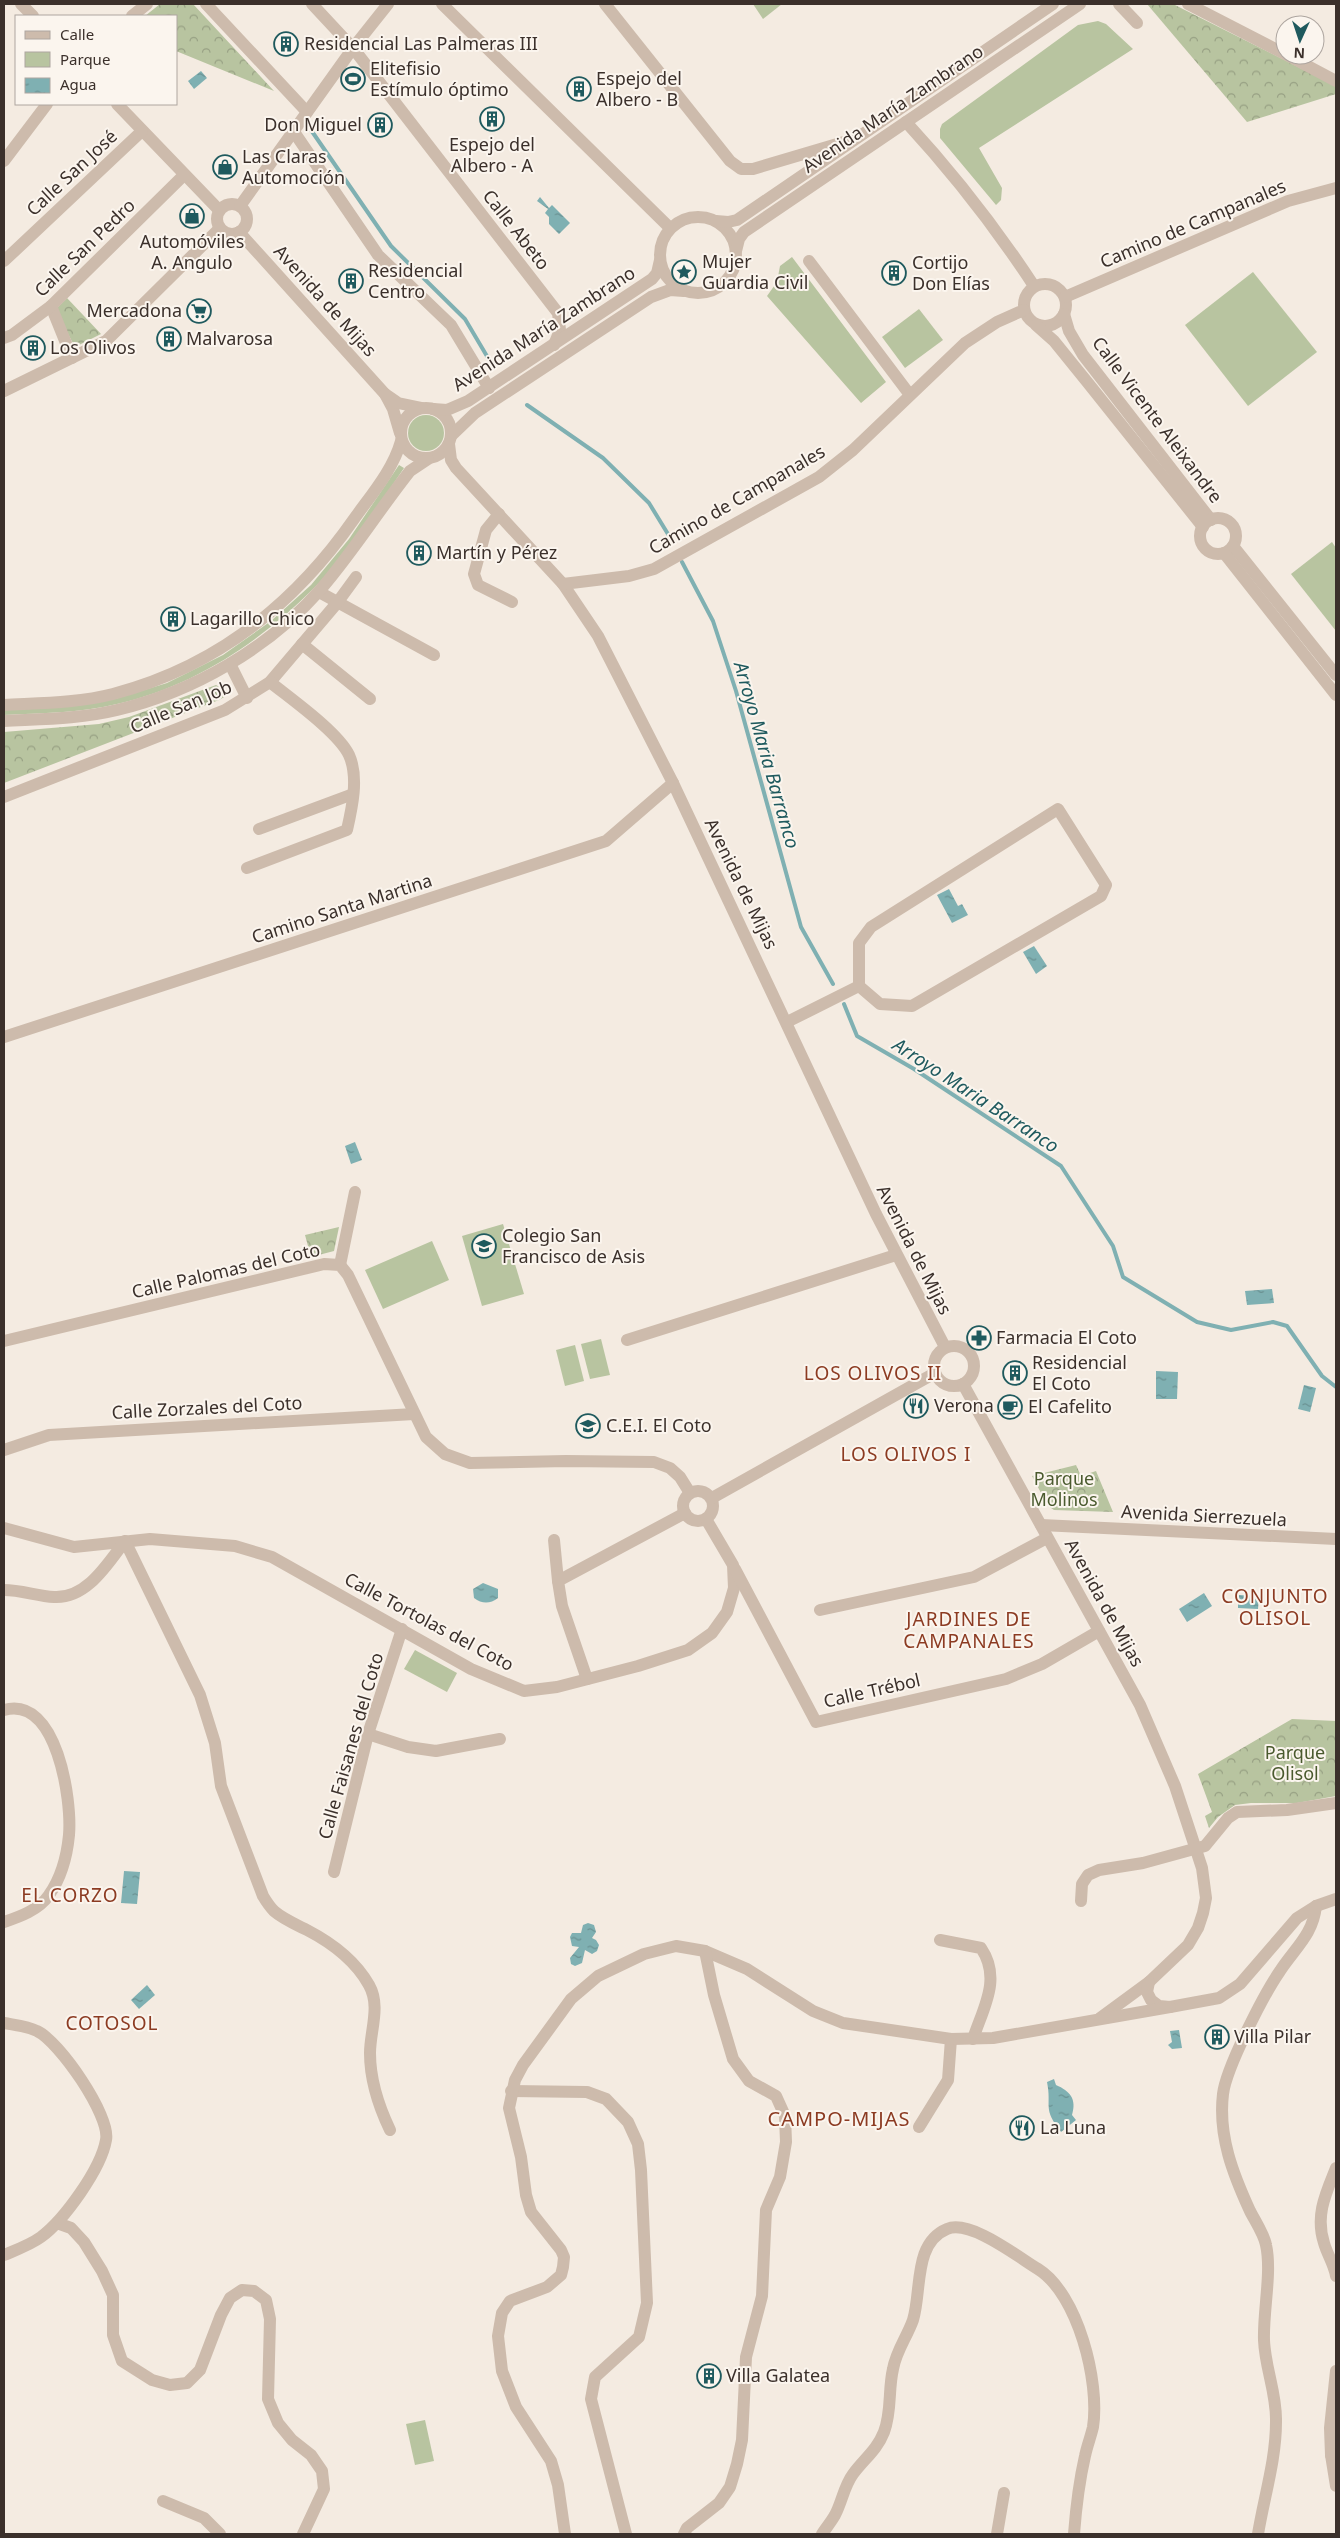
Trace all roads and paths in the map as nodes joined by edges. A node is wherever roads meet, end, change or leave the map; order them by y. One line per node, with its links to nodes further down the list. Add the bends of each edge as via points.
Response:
1 (21, 4): 12 (street)
2 (148, 4): 13 (street)
3 (206, 4): 21 (street)
4 (312, 4): 15 (street, Calle Abeto)
5 (388, 4): 15 (street)
6 (442, 4): 33 (street)
7 (606, 4): 25 (street, via 730,161 741,169 753,169)
8 (1053, 4): 25 (street, Avenida María Zambrano)
9 (1080, 4): 22 (street, Avenida María Zambrano)
10 (1119, 4): 14 (street)
11 (1188, 4): 16 (street)
12 (32, 15)
13 (133, 15)
14 (1137, 23)
15 (353, 48): 21 (street); 47 (street, Calle Abeto, via 558,312 560,330)
16 (1275, 49)
17 (1305, 65): 18 (street)
18 (1336, 81)
19 (46, 105): 26 (street)
20 (118, 105): 23 (street)
21 (306, 112): 24 (street)
22 (906, 122): 35 (street, Avenida María Zambrano, via 744,232); 39 (street, via 978,206)
23 (142, 131): 27 (street); 37 (street, Calle San José)
24 (294, 132): 29 (street); 49 (street, via 378,255 451,325)
25 (856, 139): 31 (street, Avenida María Zambrano, via 737,220)
26 (4, 161)
27 (184, 175): 30 (street); 42 (street, Calle San Pedro)
28 (1336, 188): 41 (street, Camino de Campanales, via 1288,201)
29 (240, 206): 30 (street, via 228,204); 34 (street, via 247,218 245,227)
30 (219, 210): 32 (street, via 216,217)
31 (716, 221): 33 (street, via 693,217); 35 (street, via 734,240)
32 (220, 228): 34 (street, via 227,233); 48 (street, via 106,342)
33 (670, 228): 36 (street, via 660,248)
34 (239, 232): 51 (street, Avenida de Mijas)
35 (736, 251): 40 (street, via 736,264 722,286 697,294)
36 (660, 260): 40 (street, via 667,278); 47 (street, Avenida María Zambrano, via 652,279)
37 (4, 261)
38 (809, 261): 52 (street)
39 (1034, 286): 41 (street, via 1048,284 1062,291); 43 (street, via 1025,296)
40 (684, 291): 55 (street, Avenida María Zambrano, via 670,290 651,297 475,413)
41 (1065, 297): 44 (street)
42 (51, 306): 46 (street, Calle San Pedro); 48 (street)
43 (1024, 310): 45 (street); 52 (street, Camino de Campanales, via 997,322 965,343)
44 (1064, 314): 45 (street, via 1050,326); 59 (street, Calle Vicente Aleixandre, via 1069,331 1083,355)
45 (1036, 325): 59 (street, via 1054,342)
46 (4, 338)
47 (554, 346): 49 (street, Avenida María Zambrano)
48 (72, 358): 50 (street)
49 (489, 388): 53 (street, Avenida María Zambrano, via 447,410)
50 (4, 390)
51 (385, 394): 53 (street, Avenida de Mijas, via 398,403); 54 (street, Avenida de Mijas, via 393,409)
52 (910, 395): 62 (street, Camino de Campanales, via 853,450 819,477 654,569 629,576)
53 (429, 408): 54 (street, via 410,413 405,418); 55 (street, via 447,419)
54 (400, 437): 56 (street, via 411,455); 74 (street, via 398,454 381,481 306,581 267,616 221,649 164,677 112,694)
55 (450, 440): 56 (street, via 440,454); 57 (street, Avenida de Mijas, via 451,460)
56 (429, 459): 57 (street, Avenida de Mijas); 63 (street, via 410,471)
57 (456, 468): 58 (street, Avenida de Mijas)
58 (499, 514): 62 (street, Avenida de Mijas); 64 (street, via 486,530 474,574 478,585)
59 (1207, 524): 60 (street, Calle Vicente Aleixandre, via 1200,537 1204,547 1214,553); 60 (street, Calle Vicente Aleixandre, via 1219,518 1230,522 1236,533)
60 (1228, 550): 69 (street, Calle Vicente Aleixandre); 71 (street)
61 (356, 577): 65 (street, Calle San Job)
62 (563, 584): 76 (street, Avenida de Mijas, via 598,636)
63 (319, 592): 65 (street); 68 (street, via 277,630)
64 (512, 602)
65 (337, 603): 66 (street, Calle San Job); 67 (street)
66 (302, 644): 70 (street, Calle San Job); 73 (street)
67 (434, 655)
68 (230, 664): 72 (street); 75 (street, via 170,693 117,710 65,718)
69 (1336, 675)
70 (270, 682): 72 (street, Calle San Job); 77 (street, via 337,739 349,755)
71 (1336, 695)
72 (247, 698): 78 (street, Calle San Job, via 225,710)
73 (370, 699)
74 (4, 705)
75 (4, 721)
76 (673, 783): 82 (street, Avenida de Mijas); 83 (street, Camino Santa Martina, via 606,841)
77 (353, 794): 79 (street); 80 (street, via 347,830)
78 (4, 797)
79 (259, 829)
80 (247, 868)
81 (859, 986): 81 (street, via 880,1004 912,1006 1101,896 1106,885 1058,808 871,927 859,943); 82 (street)
82 (787, 1022): 85 (street, Avenida de Mijas)
83 (4, 1037)
84 (355, 1192): 86 (street)
85 (896, 1255): 87 (street); 89 (street, Avenida de Mijas)
86 (340, 1265): 88 (street, Calle Palomas del Coto, via 324,1264); 92 (street, Calle Palomas del Coto, via 348,1275)
87 (627, 1340)
88 (4, 1341)
89 (944, 1348): 90 (street, via 936,1356); 91 (street, via 958,1346 970,1354 974,1369)
90 (935, 1373): 91 (street, via 948,1385); 95 (street)
91 (963, 1384): 98 (street, Avenida de Mijas)
92 (414, 1414): 93 (street, Calle Zorzales del Coto, via 49,1435); 94 (street, Calle Palomas del Coto, via 431,1442 458,1460 493,1464 654,1462 670,1468)
93 (4, 1450)
94 (690, 1493): 95 (street, via 700,1491); 96 (street, via 684,1501)
95 (712, 1498): 97 (street, via 712,1512)
96 (686, 1513): 97 (street, via 696,1521); 105 (street)
97 (706, 1519): 104 (street, Calle Tortolas del Coto)
98 (1040, 1525): 100 (street, Avenida de Mijas); 101 (street, Avenida Sierrezuela)
99 (4, 1528): 103 (street, Calle Tortolas del Coto, via 74,1547)
100 (1047, 1538): 107 (street, via 974,1577); 109 (street, Avenida de Mijas)
101 (1336, 1539)
102 (554, 1540): 105 (street)
103 (125, 1541): 106 (street, via 101,1573 70,1595 56,1597); 108 (street, Calle Tortolas del Coto, via 150,1539 235,1546 272,1557); 131 (street, via 200,1695 215,1743 221,1786 263,1896 274,1911 342,1952 371,1988 374,2017 370,2052 372,2073 382,2114)
104 (733, 1565): 109 (street, Calle Trébol, via 816,1722 1006,1679 1042,1664); 110 (street, Calle Tortolas del Coto, via 734,1588 727,1612 712,1633 688,1650)
105 (558, 1581): 110 (street, via 562,1606)
106 (4, 1590)
107 (820, 1610)
108 (402, 1629): 110 (street, Calle Tortolas del Coto, via 470,1669 524,1691); 112 (street, Calle Faisanes del Coto)
109 (1099, 1631): 115 (street, Avenida de Mijas, via 1140,1705 1175,1786)
110 (587, 1679)
111 (4, 1710): 120 (street, via 21,1710 41,1722 60,1760 70,1804 66,1856 52,1890 33,1910)
112 (368, 1734): 113 (street, via 408,1747 436,1751); 116 (street, Calle Faisanes del Coto)
113 (500, 1739)
114 (1336, 1804): 115 (street, via 1237,1812 1224,1822 1205,1846)
115 (1197, 1848): 118 (street, via 1088,1875 1082,1884); 123 (street, Avenida de Mijas, via 1206,1898 1201,1920 1188,1945)
116 (334, 1872)
117 (1336, 1899): 119 (street)
118 (1081, 1901)
119 (1316, 1906): 124 (street, via 1297,1918 1240,1984 1219,1998); 149 (street, via 1307,1936 1278,1972 1235,2058 1223,2092 1222,2119 1230,2166 1266,2245 1264,2339 1276,2422)
120 (4, 1922)
121 (940, 1940): 128 (street, via 981,1948 989,1959 990,1989)
122 (705, 1951): 127 (street, via 754,1974 813,2011 844,2023); 129 (street, via 676,1946 657,1950 598,1976 571,1999 553,2022 523,2064); 145 (street, via 714,1995 734,2059 749,2081 776,2096 785,2116 786,2142 780,2178 766,2210 762,2296 746,2358 742,2440 737,2464 730,2487 719,2503 687,2528)
123 (1149, 1982): 124 (street, via 1147,1992 1151,2000 1159,2006); 125 (street, Avenida de Mijas)
124 (1170, 2007): 125 (street)
125 (1096, 2021): 128 (street)
126 (4, 2023): 133 (street, via 38,2031 73,2066 100,2114 107,2139 96,2170)
127 (951, 2039): 128 (street); 130 (street, via 948,2080)
128 (973, 2039)
129 (512, 2091): 143 (street, via 508,2108 521,2157 528,2203 564,2258 561,2275 547,2287 510,2301 502,2313 498,2336 502,2371 516,2407 551,2461); 144 (street, via 588,2092 606,2099 628,2122 638,2144 646,2303 639,2337 595,2377 591,2399)
130 (919, 2127)
131 (390, 2130)
132 (1336, 2168): 135 (street, via 1321,2207 1319,2223)
133 (57, 2223): 134 (street, via 41,2237); 142 (street, via 71,2228 102,2271 113,2295 113,2335 122,2361 152,2380 170,2385 187,2383 200,2370 230,2298 242,2290 254,2291 266,2300 270,2319 268,2399 278,2423 292,2440 312,2454 322,2471 324,2489)
134 (4, 2255)
135 (1336, 2276)
136 (1336, 2372): 137 (street, via 1330,2428)
137 (1334, 2453): 138 (street)
138 (1336, 2486)
139 (1004, 2493): 147 (street)
140 (163, 2501): 141 (street, via 204,2518)
141 (220, 2534)
142 (303, 2534)
143 (565, 2534)
144 (626, 2534)
145 (684, 2534)
146 (822, 2534): 148 (street, via 835,2515 847,2484 879,2445 885,2430 891,2402 892,2370 912,2322 927,2249 936,2235 949,2228 962,2227 979,2233 1045,2274 1068,2302 1082,2331 1094,2399 1093,2427 1078,2492)
147 (997, 2534)
148 (1074, 2534)
149 (1258, 2534)

